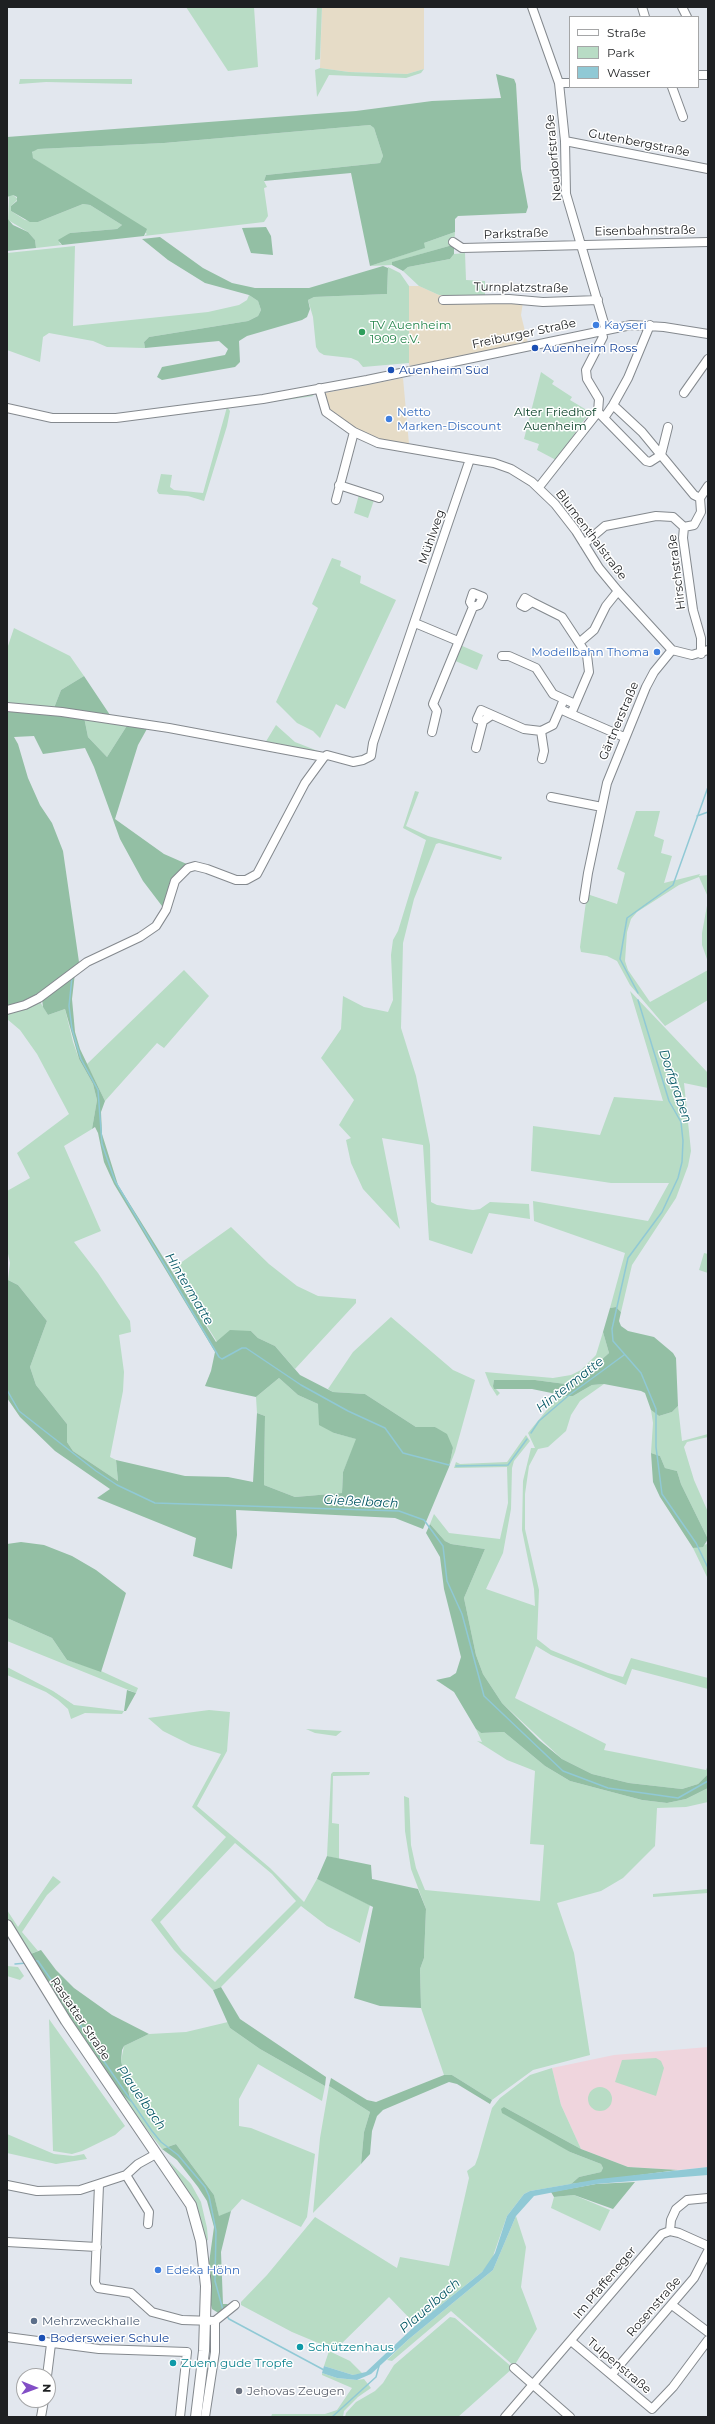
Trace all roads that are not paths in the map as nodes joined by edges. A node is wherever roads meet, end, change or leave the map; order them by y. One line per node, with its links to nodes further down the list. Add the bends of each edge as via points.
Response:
1 (533, 7): 4 (street, Neudorfstraße)
2 (682, 7): 3 (street)
3 (686, 16)
4 (559, 83): 5 (street); 8 (street, Neudorfstraße)
5 (569, 83)
6 (672, 88): 7 (street)
7 (683, 117)
8 (565, 141): 9 (street, Gutenbergstraße); 12 (street, Neudorfstraße, via 566,194)
9 (708, 169)
10 (453, 242): 12 (street, Parkstraße, via 462,248)
11 (708, 242): 12 (street, Eisenbahnstraße)
12 (582, 245): 14 (street, Neudorfstraße)
13 (444, 300): 14 (street, Turnplatzstraße)
14 (598, 300): 16 (street, Neudorfstraße)
15 (650, 325): 16 (street, Freiburger Straße, via 631,325); 17 (street, Freiburger Straße); 21 (street)
16 (604, 330): 19 (street, Freiburger Straße); 23 (street, via 586,370 587,379 598,399)
17 (708, 334)
18 (708, 359): 20 (street)
19 (319, 388): 22 (street, Freiburger Straße, via 116,418 52,418); 25 (street, Blumenthalstraße, via 326,412)
20 (684, 393)
21 (613, 405): 23 (street); 26 (street, via 642,432)
22 (7, 408)
23 (601, 415): 26 (street, via 646,461 650,462); 30 (street)
24 (668, 427): 26 (street)
25 (354, 432): 27 (street, Blumenthalstraße, via 378,442); 28 (street)
26 (661, 455): 32 (street, via 686,488)
27 (470, 459): 30 (street, Blumenthalstraße, via 512,469); 39 (street, Mühlweg)
28 (339, 485): 31 (street); 33 (street)
29 (708, 486): 32 (street)
30 (539, 487): 35 (street, Blumenthalstraße)
31 (379, 498)
32 (700, 498): 34 (street, Hirschstraße, via 702,507 698,518 694,525)
33 (336, 500)
34 (684, 527): 35 (street, via 674,517 656,516 605,526); 43 (street, Hirschstraße, via 682,538 693,610)
35 (584, 544): 36 (street, Blumenthalstraße)
36 (618, 591): 41 (street, via 606,606 594,630); 42 (street, Blumenthalstraße)
37 (532, 602): 41 (street, via 562,617)
38 (473, 607): 40 (street)
39 (415, 623): 40 (street); 54 (street, Mühlweg, via 370,756 353,762 327,755)
40 (458, 641): 51 (street, via 434,704 437,711)
41 (580, 642): 46 (street, via 586,655 589,672)
42 (672, 650): 43 (street, via 686,655); 52 (street, Gärtnerstraße, via 654,672)
43 (704, 652)
44 (502, 656): 45 (street, via 509,656 536,668 553,694)
45 (564, 699): 46 (street); 48 (street)
46 (575, 704): 49 (street)
47 (7, 707): 54 (street, via 62,712 169,728)
48 (560, 709): 49 (street); 50 (street, via 553,725)
49 (571, 714): 52 (street)
50 (541, 731): 53 (street, via 524,729 481,710 477,719 483,722); 55 (street, via 544,751)
51 (432, 732)
52 (624, 737): 57 (street, Gärtnerstraße, via 607,783)
53 (476, 748)
54 (324, 757): 59 (street, via 305,783 256,874 246,880 236,880 201,867 188,868 175,881 166,910 156,926 140,937 87,962 39,998)
55 (542, 759)
56 (551, 797): 57 (street)
57 (602, 807): 58 (street, Gärtnerstraße)
58 (584, 899)
59 (7, 1010)
60 (7, 1926): 61 (main road, Rastatter Straße, via 28,1963)
61 (156, 2154): 62 (street, via 138,2164); 74 (main road, Rastatter Straße, via 191,2205 204,2255 206,2286)
62 (126, 2175): 64 (street); 66 (street, via 149,2212)
63 (7, 2185): 64 (street, via 22,2190 50,2192 80,2190)
64 (99, 2185): 70 (street)
65 (708, 2198): 67 (street, via 687,2200 676,2209)
66 (148, 2224)
67 (670, 2231): 69 (street); 78 (street, Im Pfaffeneger, via 662,2234)
68 (7, 2242): 70 (street)
69 (708, 2246)
70 (97, 2247): 74 (street, via 95,2283 98,2288 131,2292 152,2312 182,2320)
71 (708, 2251): 72 (street, Rosenstraße, via 694,2278)
72 (672, 2305): 75 (street); 82 (street, Rosenstraße)
73 (232, 2308): 74 (street)
74 (213, 2320): 85 (main road, Rastatter Straße, via 202,2366); 86 (street, Rastatter Straße, via 215,2352)
75 (708, 2332)
76 (7, 2337): 79 (street)
77 (708, 2340): 82 (street, Tulpenstraße, via 673,2387 652,2409)
78 (571, 2341): 82 (street, Tulpenstraße); 83 (street, Im Pfaffeneger)
79 (51, 2344): 80 (street); 84 (street, via 130,2351 187,2352)
80 (48, 2368)
81 (514, 2368): 83 (street)
82 (612, 2374)
83 (534, 2385): 87 (street, Im Pfaffeneger); 88 (street)
84 (180, 2417)
85 (196, 2417)
86 (205, 2417)
87 (505, 2417)
88 (570, 2417)

